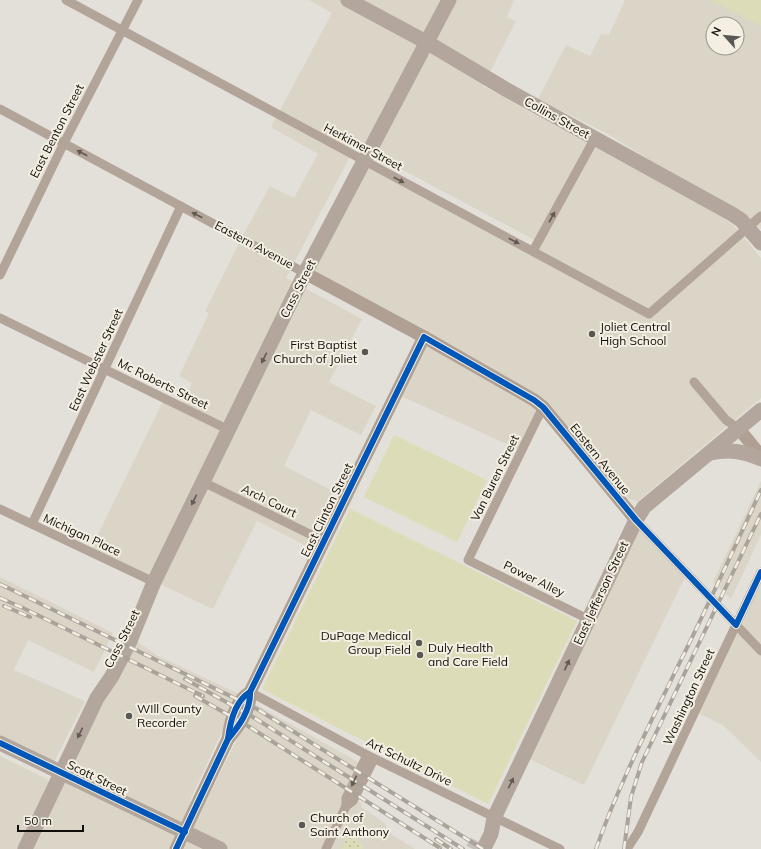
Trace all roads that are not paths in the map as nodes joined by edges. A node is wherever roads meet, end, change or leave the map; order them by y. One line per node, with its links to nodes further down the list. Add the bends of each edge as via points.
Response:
1 (66, 0): 5 (street, Herkimer Street)
2 (138, 0): 5 (street, East Benton Street)
3 (348, 0): 6 (main road, Collins Street)
4 (449, 0): 6 (main road, Cass Street)
5 (123, 30): 9 (street, East Benton Street); 10 (street, Herkimer Street)
6 (428, 42): 8 (main road, Collins Street, via 507,90); 10 (main road, Cass Street)
7 (0, 109): 9 (street, Eastern Avenue)
8 (595, 138): 13 (main road, Collins Street, via 732,214); 15 (street, one-way to 8)
9 (64, 144): 11 (street, Eastern Avenue, one-way to 9); 16 (street, East Benton Street)
10 (364, 162): 15 (street, Herkimer Street, one-way to 15); 17 (main road, Cass Street)
11 (181, 206): 17 (street, Eastern Avenue, one-way to 11); 21 (street, East Webster Street)
12 (761, 216): 13 (street)
13 (748, 227): 14 (main road, Collins Street); 15 (street, Herkimer Street, via 649,314)
14 (761, 243)
15 (533, 251)
16 (4, 257): 18 (street, East Benton Street)
17 (306, 272): 20 (street, Eastern Avenue); 26 (main road, Cass Street, one-way to 26)
18 (0, 275)
19 (0, 318): 21 (street, Mc Roberts Street)
20 (424, 337): 23 (street, Eastern Avenue); 34 (street, East Clinton Street)
21 (105, 369): 26 (street, Mc Roberts Street); 33 (street, East Webster Street)
22 (694, 382): 25 (street, via 726,420)
23 (543, 407): 32 (street, Eastern Avenue); 35 (street, Van Buren Street)
24 (761, 410): 25 (main road, East Jefferson Street)
25 (739, 429): 27 (main road, East Jefferson Street); 28 (street)
26 (229, 430): 30 (main road, Cass Street)
27 (709, 453): 29 (main road, via 741,451); 32 (main road, East Jefferson Street, via 644,507)
28 (761, 456)
29 (761, 459)
30 (203, 482): 34 (street, Arch Court); 37 (main road, Cass Street, one-way to 37)
31 (0, 509): 33 (street, Michigan Place)
32 (636, 520): 38 (main road, East Jefferson Street); 39 (street, Eastern Avenue)
33 (32, 524): 37 (street, Michigan Place)
34 (324, 541): 41 (street, East Clinton Street)
35 (468, 560): 38 (street, Power Alley)
36 (761, 572): 39 (street, Washington Street)
37 (154, 582): 44 (main road, Cass Street, one-way to 44, via 124,653 98,698)
38 (588, 619): 45 (main road, East Jefferson Street, one-way to 38)
39 (736, 625): 40 (street, Eastern Avenue); 47 (street, Washington Street)
40 (761, 651)
41 (250, 692): 43 (street, Art Schultz Drive); 46 (street, East Clinton Street, via 242,697 230,724 228,739)
42 (0, 743): 44 (main road, Scott Street)
43 (370, 757): 45 (street, Art Schultz Drive); 52 (street, via 353,801 346,806)
44 (61, 773): 46 (main road, Scott Street); 49 (main road, Cass Street)
45 (494, 818): 48 (main road, East Jefferson Street, via 482,830); 53 (street, Art Schultz Drive)
46 (185, 832): 50 (street, East Clinton Street); 51 (main road, Scott Street)
47 (638, 832): 54 (street, Washington Street); 55 (street, Washington Street)
48 (481, 843)
49 (25, 849)
50 (176, 849)
51 (220, 849)
52 (326, 849)
53 (560, 849)
54 (627, 849)
55 (634, 849)

